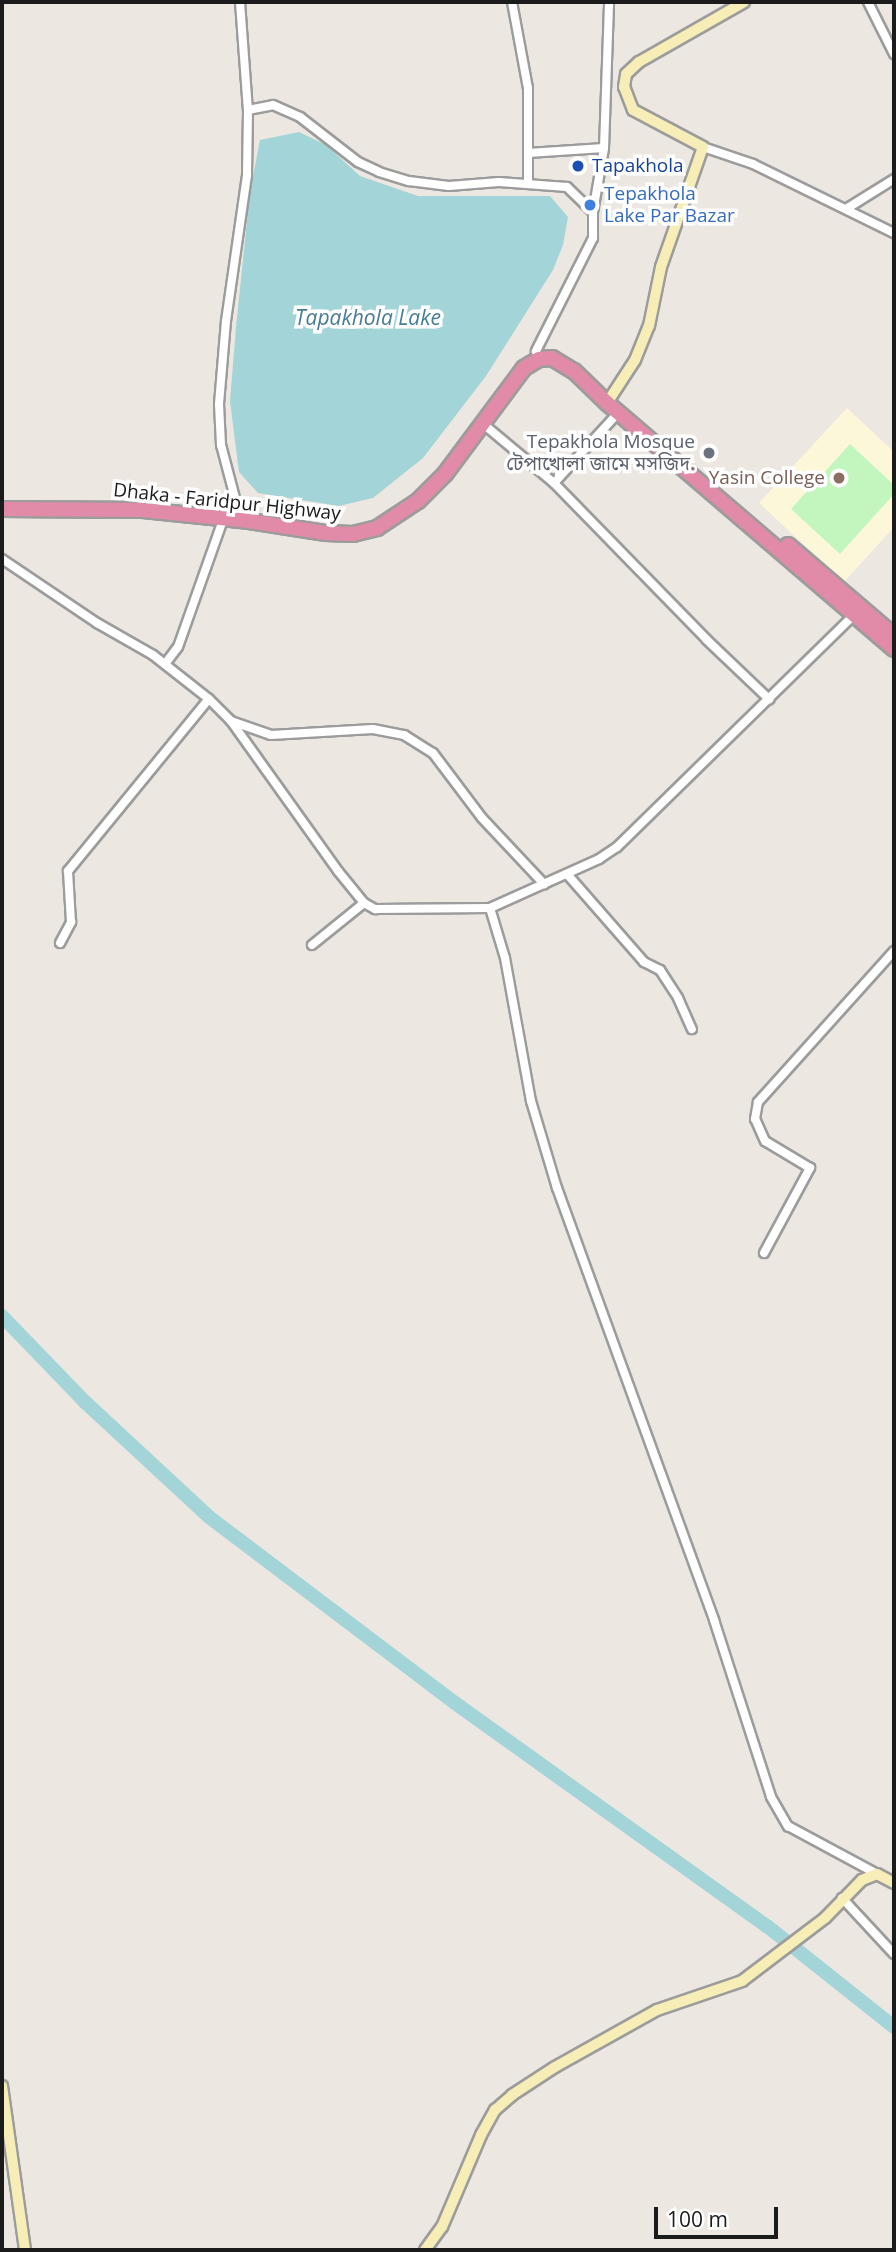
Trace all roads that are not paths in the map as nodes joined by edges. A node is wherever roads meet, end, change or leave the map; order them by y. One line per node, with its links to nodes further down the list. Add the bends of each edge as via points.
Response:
1 (240, 2): 7 (street)
2 (512, 2): 10 (street, via 528,88)
3 (608, 2): 9 (street)
4 (744, 2): 8 (street, via 626,74 624,87 633,110)
5 (869, 2): 6 (street)
6 (894, 54)
7 (247, 110): 12 (street, via 272,105 300,117 358,162 409,181 449,186); 24 (street, via 247,175 219,404 221,445)
8 (703, 147): 13 (street, via 753,164); 17 (street, via 661,267 649,326)
9 (604, 148): 10 (street); 14 (street)
10 (528, 153): 12 (street)
11 (894, 179): 13 (street)
12 (528, 183): 14 (street, via 567,187)
13 (846, 209): 15 (street)
14 (593, 212): 16 (street, via 589,251)
15 (894, 233)
16 (536, 351): 17 (highway, Dhaka - Faridpur Highway, via 555,350 578,365); 20 (highway, Dhaka - Faridpur Highway, via 505,379)
17 (612, 404): 18 (highway, Dhaka - Faridpur Highway, via 574,371 544,358 524,369); 19 (street); 27 (highway, Dhaka - Faridpur Highway)
18 (482, 423): 19 (street); 20 (highway, Dhaka - Faridpur Highway, via 445,474)
19 (554, 482): 32 (street)
20 (415, 499): 24 (highway, Dhaka - Faridpur Highway, via 352,527); 25 (highway, Dhaka - Faridpur Highway, via 377,528 353,534)
21 (2, 502): 22 (highway, Dhaka - Faridpur Highway)
22 (77, 505): 23 (highway, Dhaka - Faridpur Highway); 25 (highway, Dhaka - Faridpur Highway)
23 (2, 509)
24 (239, 513): 25 (highway, Dhaka - Faridpur Highway)
25 (220, 517): 30 (street, via 178,647)
26 (2, 559): 30 (street)
27 (857, 612): 28 (highway, Dhaka - Faridpur Highway); 29 (highway, Dhaka - Faridpur Highway); 32 (street)
28 (894, 636)
29 (894, 649)
30 (165, 664): 31 (street)
31 (209, 699): 33 (street); 38 (street, via 68,871 71,922)
32 (769, 699): 34 (street, via 617,847)
33 (231, 721): 35 (street, via 271,735 373,729 404,735 433,753 482,818); 36 (street)
34 (567, 874): 35 (street); 41 (street, via 644,962 660,970)
35 (544, 884): 37 (street)
36 (364, 903): 37 (street, via 375,909); 39 (street)
37 (490, 908): 43 (street, via 505,958 531,1101 557,1188 714,1620 771,1797 788,1826)
38 (60, 943)
39 (312, 944)
40 (894, 950): 42 (street, via 758,1102 755,1119 765,1141 810,1168)
41 (692, 1029)
42 (764, 1253)
43 (877, 1874): 44 (street); 45 (street, via 862,1880)
44 (894, 1883)
45 (842, 1898): 46 (street); 49 (street, via 825,1918 742,1981 657,2010 512,2095 495,2110 442,2227)
46 (894, 1954)
47 (2, 2086): 48 (street)
48 (25, 2250)
49 (425, 2250)

